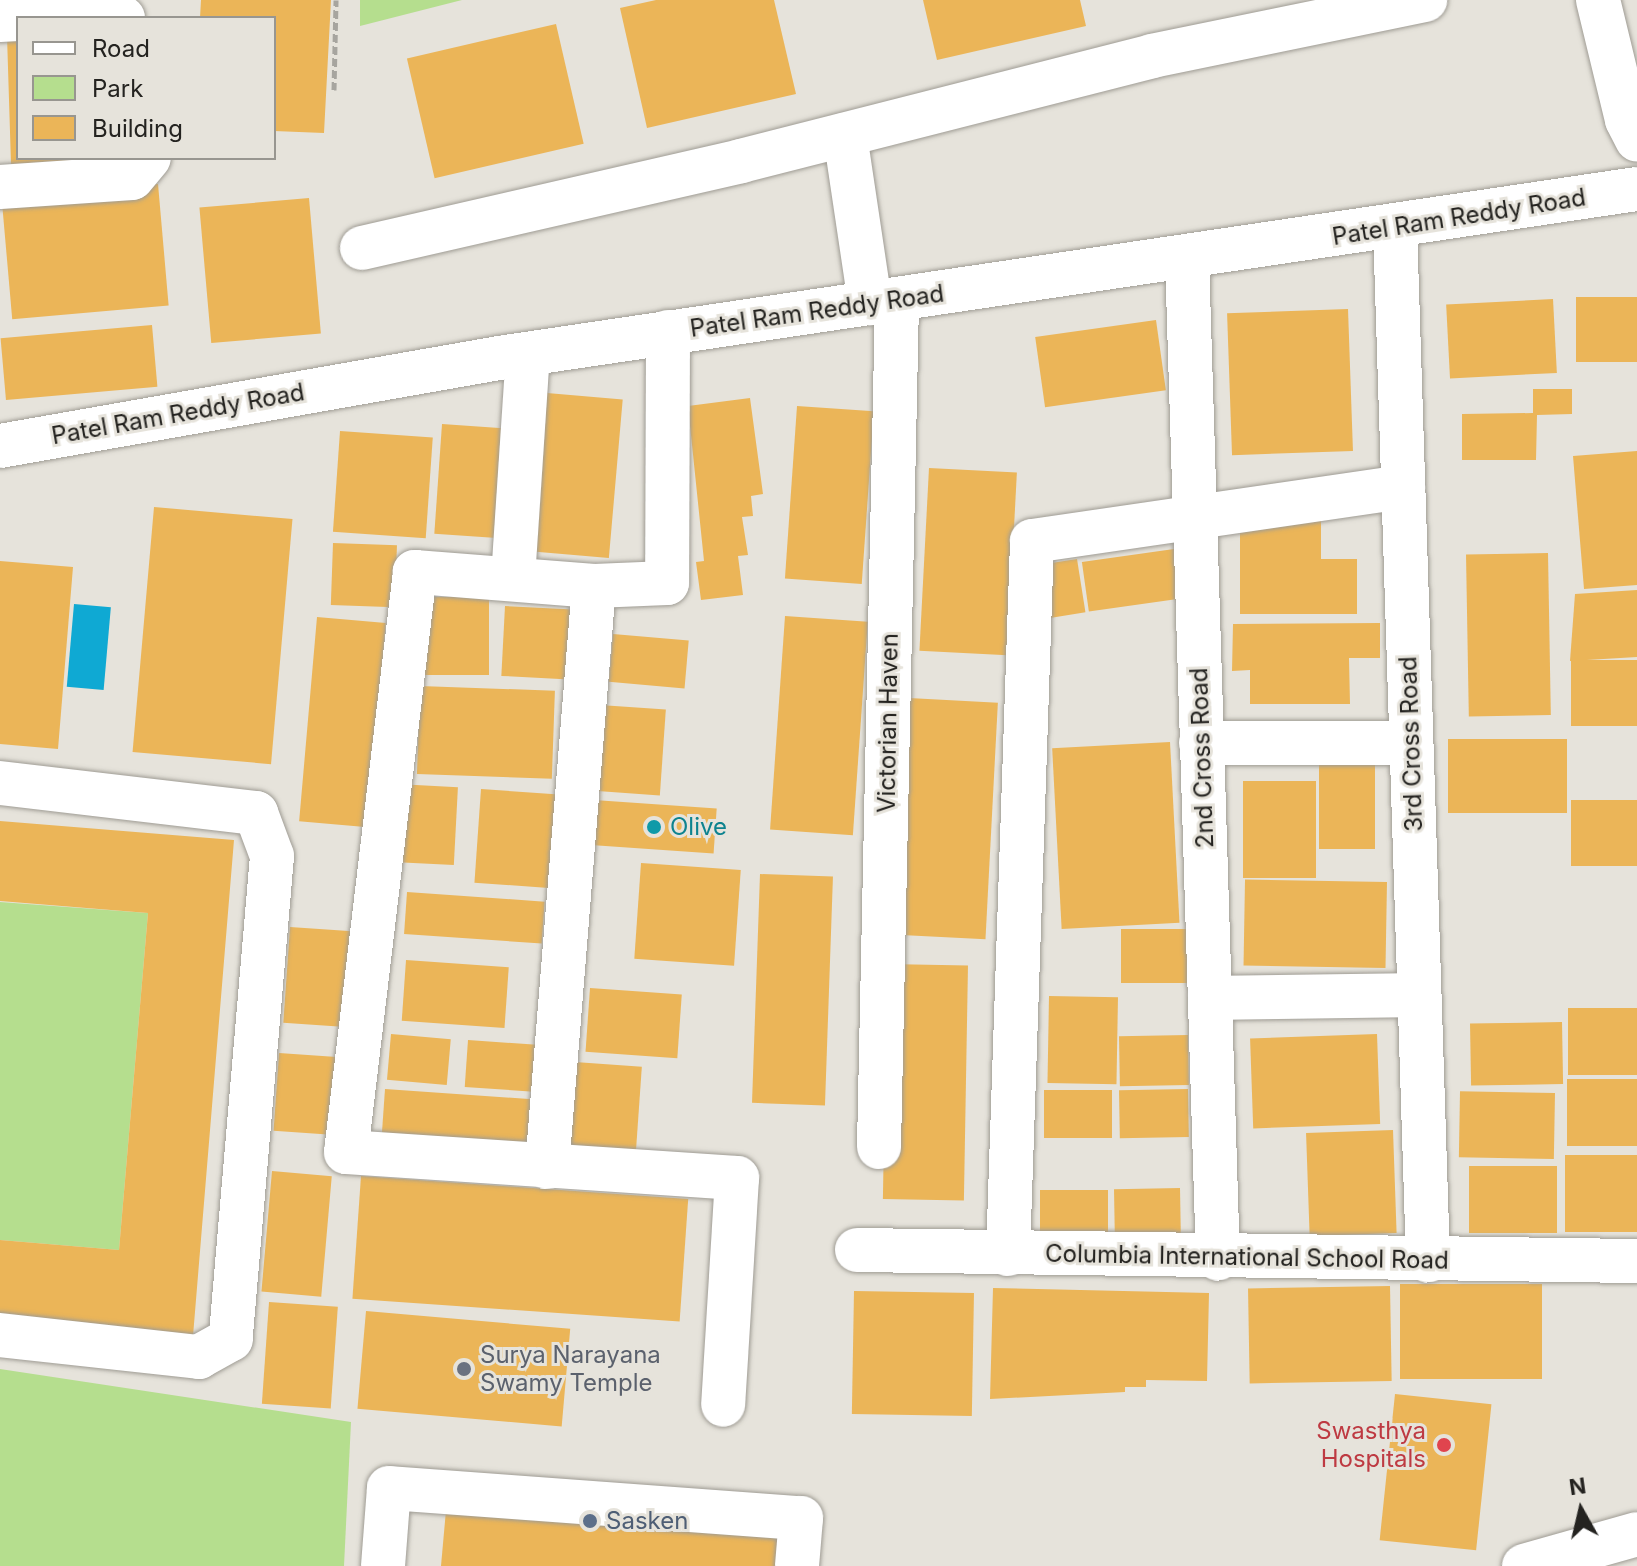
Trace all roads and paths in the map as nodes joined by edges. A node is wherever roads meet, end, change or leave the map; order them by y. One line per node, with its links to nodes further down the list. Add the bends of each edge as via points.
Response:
1 (336, 0): 4 (path)
2 (1425, 0): 5 (street, via 1152,56)
3 (1598, 0): 6 (street, via 1627,120)
4 (334, 90)
5 (845, 135): 11 (street); 13 (street, Victorian Haven)
6 (1637, 140)
7 (147, 160): 8 (street, via 132,178)
8 (0, 187)
9 (1637, 189): 10 (street, Patel Ram Reddy Road)
10 (1395, 227): 12 (street, Patel Ram Reddy Road); 17 (street, 3rd Cross Road)
11 (362, 248)
12 (1187, 258): 13 (street, Patel Ram Reddy Road); 18 (street, 2nd Cross Road)
13 (884, 301): 14 (street, Patel Ram Reddy Road); 26 (street, Victorian Haven)
14 (668, 332): 15 (street, Patel Ram Reddy Road); 20 (street, via 667,583)
15 (528, 355): 16 (street, Patel Ram Reddy Road); 19 (street)
16 (0, 446)
17 (1403, 487): 18 (street); 22 (street, 3rd Cross Road)
18 (1195, 515): 21 (street, 2nd Cross Road); 29 (street, via 1032,541)
19 (513, 578): 20 (street); 27 (street, via 415,572 346,1152)
20 (594, 586): 27 (street)
21 (1201, 743): 22 (street); 25 (street, 2nd Cross Road)
22 (1411, 743): 24 (street, 3rd Cross Road)
23 (0, 783): 33 (street, via 256,813 272,856 231,1339 199,1357)
24 (1419, 995): 25 (street); 31 (street, 3rd Cross Road)
25 (1210, 998): 30 (street, 2nd Cross Road)
26 (879, 1147)
27 (547, 1167): 34 (street, via 737,1178)
28 (857, 1250): 29 (street, Columbia International School Road)
29 (1008, 1254): 30 (street, Columbia International School Road)
30 (1218, 1259): 31 (street, Columbia International School Road)
31 (1428, 1260): 32 (street, Columbia International School Road)
32 (1637, 1261)
33 (0, 1335)
34 (723, 1405)
35 (1637, 1534): 38 (street)
36 (383, 1566): 37 (street, via 389,1488 801,1518)
37 (797, 1566)
38 (1524, 1566)

